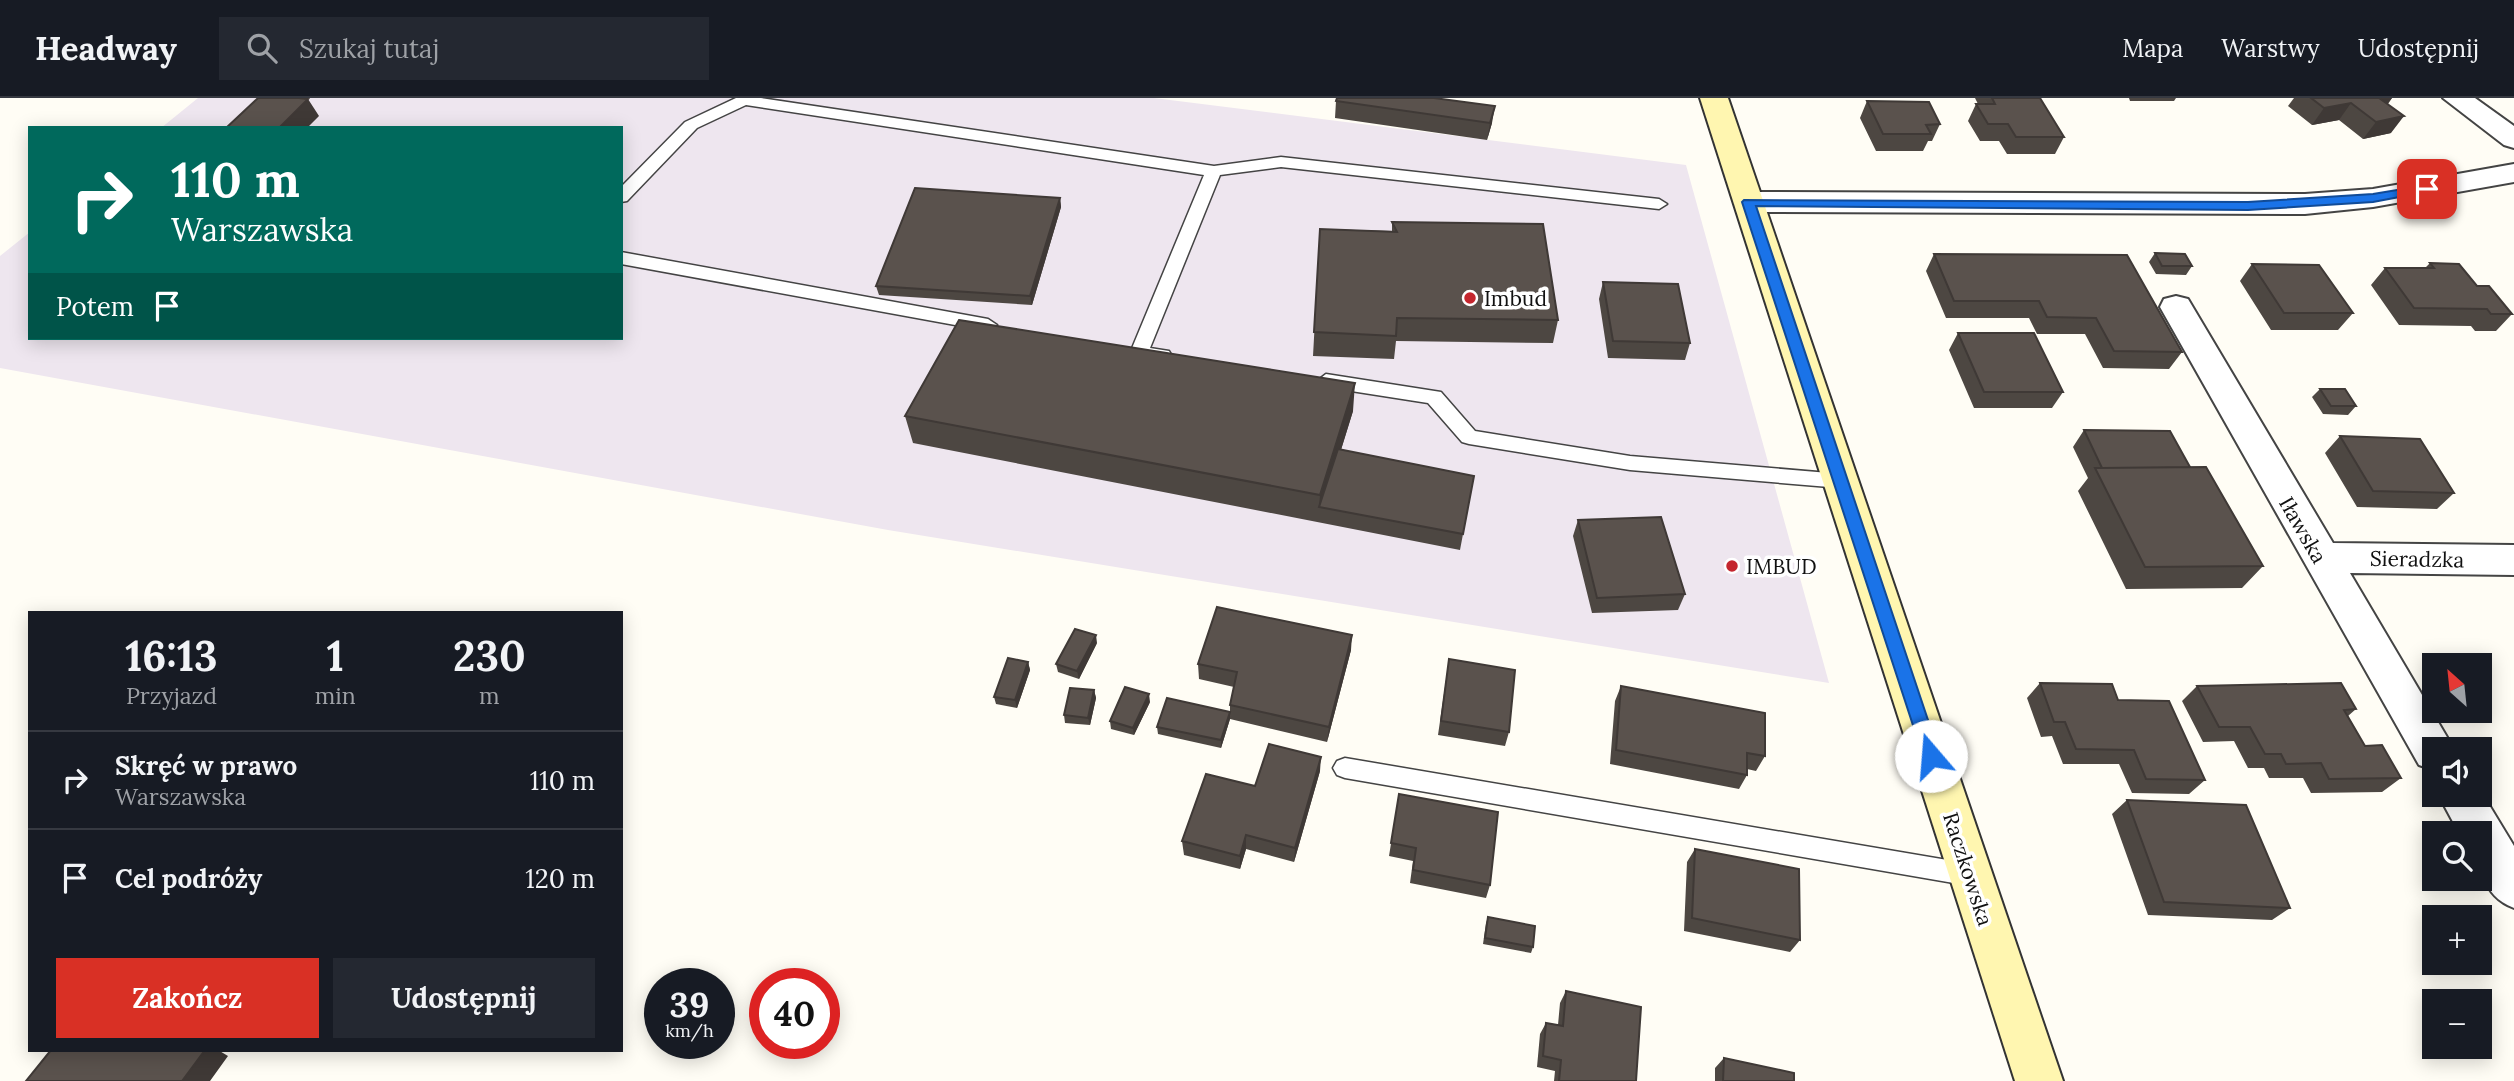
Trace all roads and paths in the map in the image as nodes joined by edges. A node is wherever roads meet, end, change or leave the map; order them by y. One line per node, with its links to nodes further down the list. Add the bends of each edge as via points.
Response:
1 (1714, 98): 7 (street, Raczkowska)
2 (2457, 98): 3 (street)
3 (2514, 139)
4 (1214, 171): 6 (lane, via 744,100 691,125); 8 (lane, via 1281,162); 12 (lane, via 1133,351)
5 (2514, 173): 7 (street, via 2373,198 2305,204)
6 (623, 195)
7 (1749, 202): 14 (street, Raczkowska)
8 (1659, 204)
9 (623, 258): 11 (lane)
10 (2176, 307): 15 (street, Iławska)
11 (1003, 328)
12 (1180, 359)
13 (1314, 379): 14 (lane, via 1434,397 1469,437 1630,463)
14 (1841, 481): 20 (street, Raczkowska)
15 (2319, 558): 16 (street, Sieradzka); 17 (street, Iławska)
16 (2514, 560)
17 (2425, 737)
18 (1345, 768): 20 (lane)
19 (2467, 807): 21 (street)
20 (1971, 875): 22 (street, Raczkowska)
21 (2514, 887)
22 (2039, 1081)

